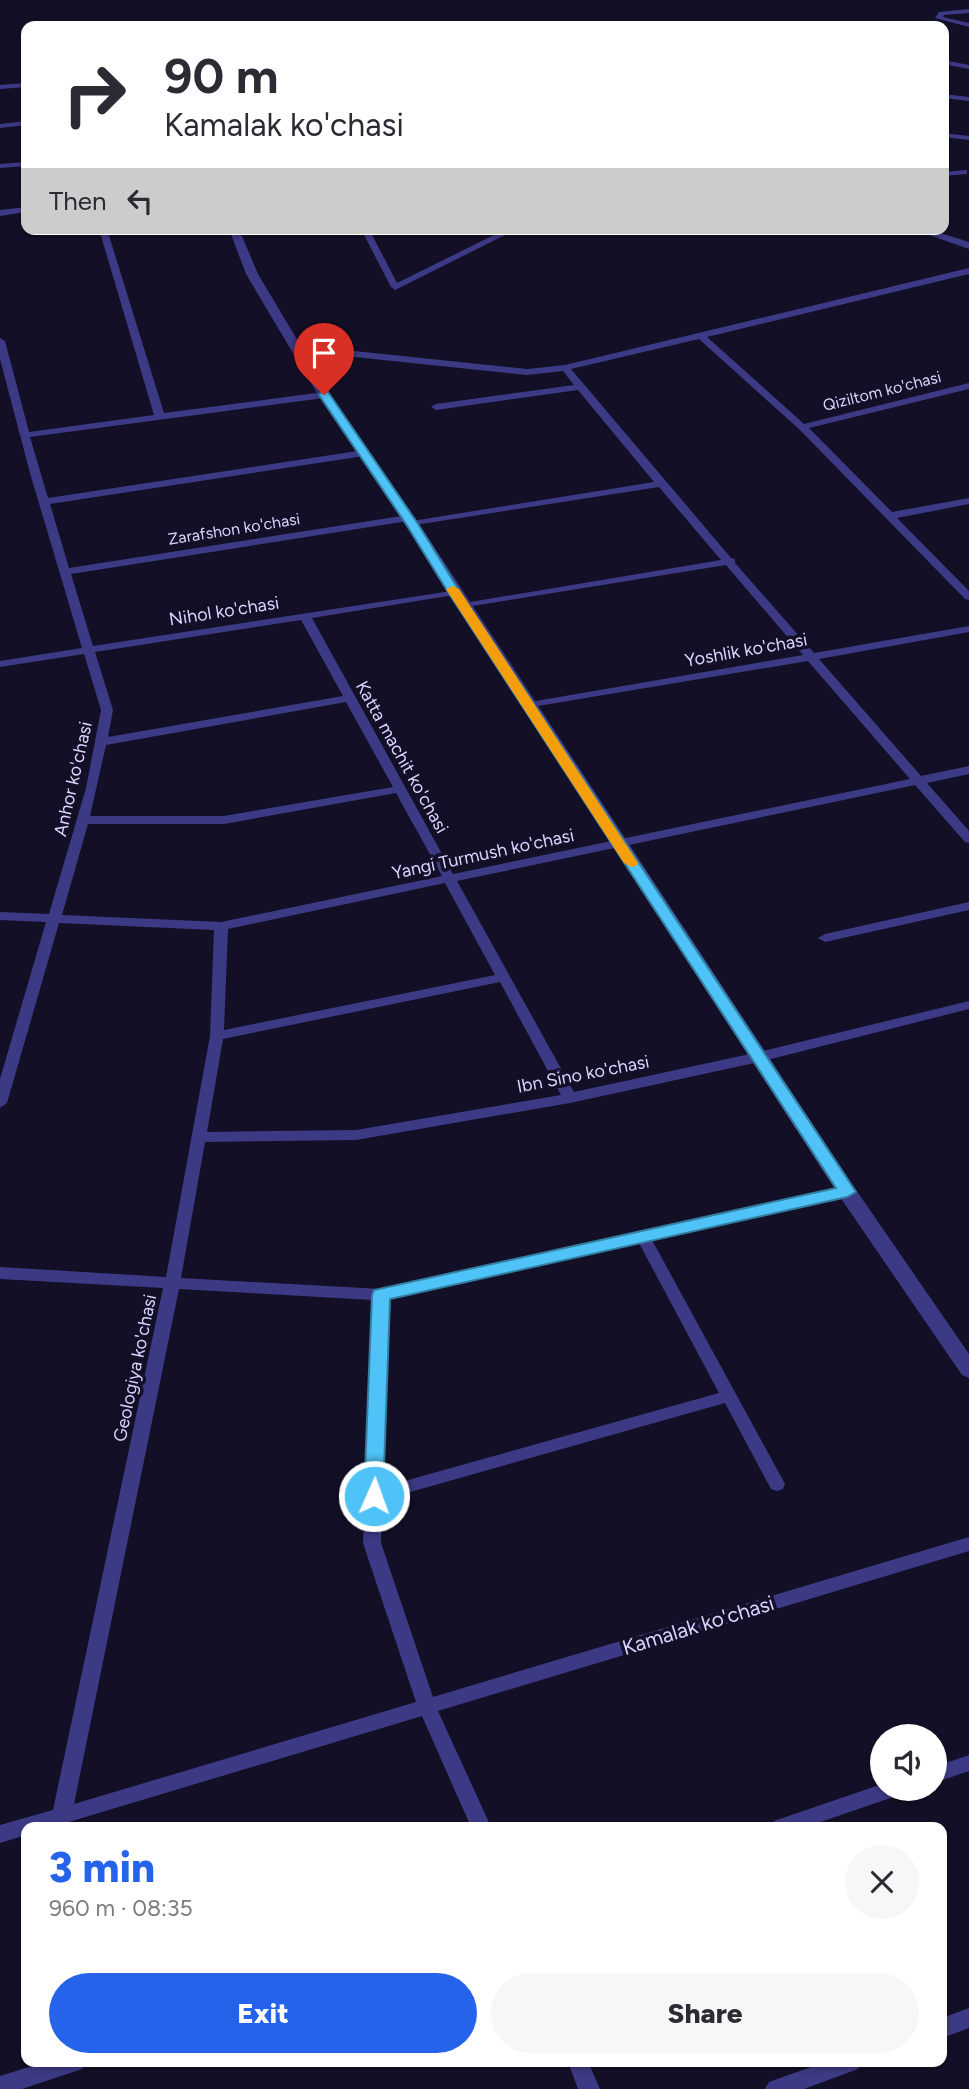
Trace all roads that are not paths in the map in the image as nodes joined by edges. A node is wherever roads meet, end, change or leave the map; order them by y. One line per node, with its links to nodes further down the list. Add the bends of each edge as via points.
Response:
1 (969, 11): 2 (street, via 941,13 939,18)
2 (969, 25)
3 (949, 63): 4 (street)
4 (969, 66)
5 (21, 85): 6 (street)
6 (0, 87)
7 (949, 97): 8 (street)
8 (969, 99)
9 (21, 123): 10 (street)
10 (0, 125)
11 (949, 136): 12 (street)
12 (969, 138)
13 (21, 164): 14 (street)
14 (0, 166)
15 (964, 172): 16 (street)
16 (949, 173)
17 (21, 210): 18 (street)
18 (0, 212)
19 (105, 235): 34 (street)
20 (236, 235): 28 (street, via 252,274)
21 (368, 235): 22 (street, via 395,287)
22 (501, 235)
23 (935, 235): 24 (street)
24 (969, 246)
25 (969, 271): 26 (street)
26 (700, 335): 29 (street); 35 (street)
27 (0, 341): 36 (street, Anhor ko'chasi)
28 (301, 357): 29 (street, via 345,353 527,372); 32 (street)
29 (565, 368): 31 (street)
30 (969, 386): 35 (street, Qiziltom ko'chasi)
31 (580, 387): 33 (street); 38 (street)
32 (324, 395): 34 (street); 37 (street)
33 (436, 407)
34 (160, 417): 36 (street)
35 (802, 427): 41 (street)
36 (25, 435): 40 (street, Anhor ko'chasi)
37 (364, 453): 40 (street); 42 (street)
38 (661, 484): 42 (street, Zarafshon ko'chasi); 43 (street)
39 (969, 500): 41 (street)
40 (44, 502): 44 (street, Anhor ko'chasi)
41 (889, 516): 46 (street)
42 (410, 521): 44 (street, Zarafshon ko'chasi); 45 (street)
43 (731, 561): 47 (street); 51 (street)
44 (65, 572): 50 (street, Anhor ko'chasi)
45 (454, 592): 47 (street); 48 (street, Nihol ko'chasi)
46 (969, 597)
47 (464, 606): 54 (street)
48 (305, 615): 50 (street, Nihol ko'chasi); 53 (street, Katta machit ko'chasi)
49 (969, 629): 51 (street, Yoshlik ko'chasi)
50 (89, 651): 52 (street, Nihol ko'chasi); 55 (street, Anhor ko'chasi, via 107,710)
51 (809, 656): 54 (street, Yoshlik ko'chasi); 57 (street)
52 (0, 664)
53 (350, 698): 55 (street); 58 (street, Katta machit ko'chasi)
54 (530, 706): 61 (street)
55 (101, 742): 59 (street, Anhor ko'chasi)
56 (969, 770): 57 (street, Yangi Turmush ko'chasi)
57 (917, 780): 60 (street); 61 (street, Yangi Turmush ko'chasi)
58 (400, 789): 59 (street, via 225,820); 62 (street, Katta machit ko'chasi)
59 (83, 821): 65 (street, Anhor ko'chasi)
60 (969, 839)
61 (618, 844): 62 (street, Yangi Turmush ko'chasi); 71 (street)
62 (449, 880): 66 (street, Yangi Turmush ko'chasi); 68 (street, Katta machit ko'chasi)
63 (969, 905): 67 (street)
64 (0, 916): 65 (street, Yangi Turmush ko'chasi)
65 (56, 918): 66 (street, Yangi Turmush ko'chasi); 73 (street, Anhor ko'chasi)
66 (221, 926): 70 (street, Geologiya ko'chasi)
67 (825, 938)
68 (503, 977): 70 (street); 72 (street, Katta machit ko'chasi)
69 (966, 1010): 71 (street, Ibn Sino ko'chasi)
70 (217, 1036): 74 (street, Geologiya ko'chasi)
71 (759, 1057): 72 (street, Ibn Sino ko'chasi); 75 (street)
72 (569, 1098): 74 (street, Ibn Sino ko'chasi, via 356,1135)
73 (0, 1103)
74 (199, 1137): 78 (street, Geologiya ko'chasi)
75 (847, 1192): 76 (street); 80 (street)
76 (643, 1237): 79 (street); 81 (street)
77 (0, 1273): 78 (street)
78 (172, 1284): 79 (street); 89 (street, Geologiya ko'chasi)
79 (381, 1295): 83 (street)
80 (969, 1370)
81 (729, 1395): 82 (street); 83 (street)
82 (777, 1484)
83 (374, 1496): 85 (street, via 372,1543)
84 (969, 1544): 85 (street, Kamalak ko'chasi)
85 (427, 1706): 89 (street, Kamalak ko'chasi); 91 (street)
86 (969, 1763): 87 (street)
87 (947, 1771)
88 (870, 1797): 92 (street)
89 (62, 1814): 90 (street, Kamalak ko'chasi)
90 (37, 1822)
91 (479, 1822)
92 (796, 1822)
93 (21, 1827): 94 (street, Kamalak ko'chasi)
94 (0, 1834)
95 (969, 2018): 96 (street)
96 (947, 2026)
97 (59, 2067): 100 (street)
98 (581, 2067): 101 (street)
99 (837, 2067): 102 (street)
100 (0, 2086)
101 (589, 2089)
102 (776, 2089)

